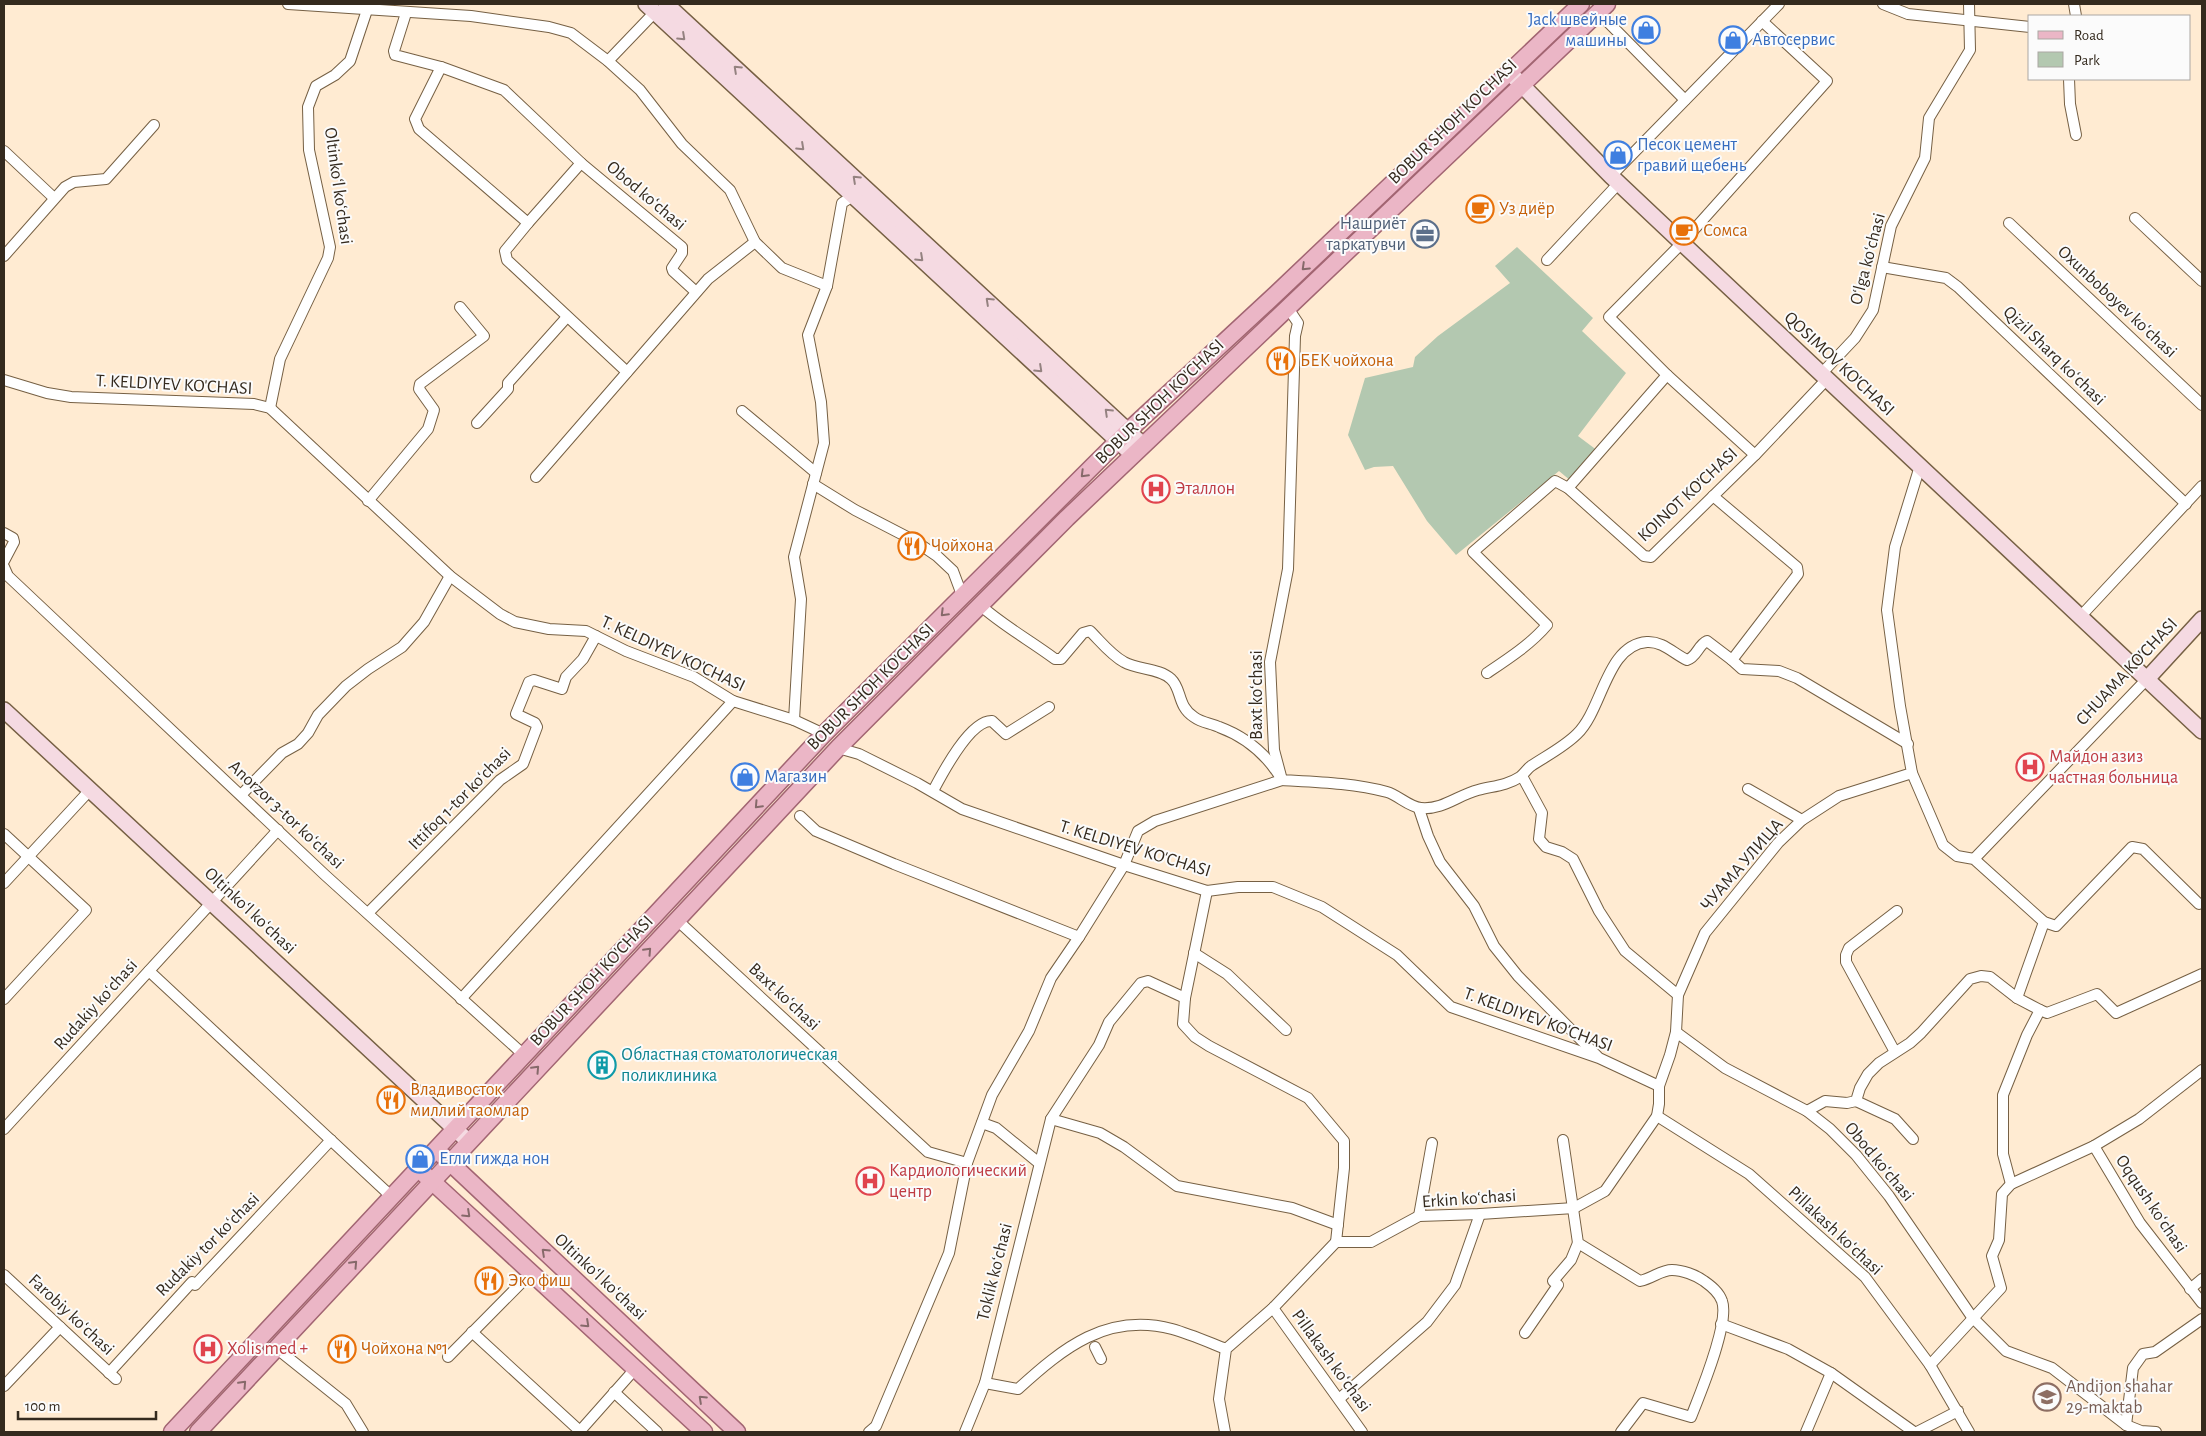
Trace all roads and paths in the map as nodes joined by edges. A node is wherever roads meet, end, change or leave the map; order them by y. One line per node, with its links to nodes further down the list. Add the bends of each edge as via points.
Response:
1 (288, 4): 8 (street)
2 (1581, 4): 15 (main road, BOBUR SHOH KO'CHASI)
3 (1779, 4): 10 (street)
4 (1883, 4): 11 (street, via 1908,14)
5 (1969, 4): 11 (street, Oʻlga koʻchasi)
6 (656, 7): 13 (street); 25 (main road)
7 (1603, 8): 17 (main road, BOBUR SHOH KO'CHASI); 18 (street)
8 (368, 10): 9 (street); 45 (street, Oltinkoʻl koʻchasi, via 350,61 316,86 308,107 309,150 330,247 328,258 280,359)
9 (406, 13): 13 (street, via 471,16 549,27 571,33); 14 (street, Obod koʻchasi, via 395,55)
10 (1762, 21): 18 (street); 30 (street, via 1827,81)
11 (1968, 21): 12 (street); 33 (street, Oʻlga koʻchasi, via 1970,50 1929,118 1925,158 1894,217)
12 (2028, 26)
13 (608, 61): 29 (street, via 640,90 682,144 730,190)
14 (441, 67): 22 (street, Obod koʻchasi, via 504,90); 27 (street, via 415,123 419,130)
15 (1509, 72): 17 (main road, QOSIMOV KO'CHASI); 48 (main road, BOBUR SHOH KO'CHASI, one-way to 48)
16 (2069, 80): 20 (street)
17 (1521, 84): 23 (main road, QOSIMOV KO'CHASI); 38 (main road, BOBUR SHOH KO'CHASI)
18 (1685, 100): 23 (street)
19 (154, 125): 24 (street, via 106,179 69,183)
20 (2076, 135)
21 (4, 151): 24 (street)
22 (581, 163): 27 (street); 36 (street, Obod koʻchasi, via 682,247 682,253 672,268)
23 (1615, 180): 30 (main road, QOSIMOV KO'CHASI); 32 (street)
24 (54, 198): 31 (street)
25 (863, 198): 35 (street, via 842,203); 48 (main road)
26 (2135, 218): 34 (street)
27 (528, 223): 39 (street, via 504,255)
28 (2009, 223): 44 (street, Oxunboboyev koʻchasi)
29 (755, 242): 35 (street, via 782,268); 36 (street)
30 (1682, 243): 41 (street, via 1609,317); 42 (main road, QOSIMOV KO'CHASI)
31 (4, 256)
32 (1546, 260)
33 (1882, 267): 42 (street, Oʻlga koʻchasi, via 1873,310); 59 (street, Qizil Sharq koʻchasi, via 1946,278 1958,286)
34 (2202, 281)
35 (827, 286): 52 (street, via 808,335 821,402 824,442)
36 (696, 292): 40 (street)
37 (460, 307): 58 (street, via 484,336 420,384 419,389 434,410 428,429)
38 (1288, 308): 49 (main road, BOBUR SHOH KO'CHASI); 82 (street, Baxt koʻchasi, via 1298,323 1295,336 1289,561 1270,662 1274,750)
39 (567, 317): 40 (street); 47 (street)
40 (627, 372): 53 (street)
41 (1667, 375): 50 (street); 56 (street)
42 (1824, 376): 50 (street, KOINOT KO'CHASI); 51 (main road, QOSIMOV KO'CHASI)
43 (4, 380): 45 (street, T. KELDIYEV KO'CHASI, via 71,397 254,404)
44 (2202, 405)
45 (270, 408): 58 (street, T. KELDIYEV KO'CHASI)
46 (742, 411): 52 (street)
47 (477, 423)
48 (1123, 436): 49 (main road); 64 (main road, BOBUR SHOH KO'CHASI, one-way to 64)
49 (1138, 450): 65 (main road, BOBUR SHOH KO'CHASI)
50 (1754, 454): 57 (street, KOINOT KO'CHASI)
51 (1920, 466): 66 (main road, QOSIMOV KO'CHASI); 78 (street, via 1894,547 1887,610)
52 (816, 473): 54 (street)
53 (536, 478)
54 (813, 484): 64 (street, via 937,556 953,571); 75 (street, via 794,557 801,599)
55 (2202, 486): 59 (street)
56 (1568, 488): 57 (street, KOINOT KO'CHASI, via 1644,556 1651,557); 70 (street, via 1555,481 1473,552 1547,624 1508,659)
57 (1713, 496): 69 (street, via 1797,567 1798,574)
58 (368, 501): 63 (street, T. KELDIYEV KO'CHASI)
59 (2186, 504): 66 (street)
60 (4, 533): 61 (street, via 14,542)
61 (4, 561)
62 (4, 567): 86 (street, Anorzor 3-tor koʻchasi, via 8,576)
63 (450, 576): 68 (street, T. KELDIYEV KO'CHASI, via 515,622 549,629 586,631); 86 (street, via 424,622 408,641 346,686 318,715 298,744 282,753)
64 (962, 595): 77 (main road, BOBUR SHOH KO'CHASI, one-way to 77)
65 (980, 605): 79 (main road, BOBUR SHOH KO'CHASI); 82 (street, via 1055,659 1061,659 1083,633 1090,632 1124,662 1169,677 1175,684 1181,704 1189,713 1231,732 1258,750 1270,760)
66 (2080, 617): 71 (main road, QOSIMOV KO'CHASI)
67 (2202, 619): 71 (main road, CHUAMA KO'CHASI)
68 (596, 636): 72 (street, T. KELDIYEV KO'CHASI, via 694,677); 100 (street, Ittifoq 1-tor koʻchasi, via 566,677 562,689 534,680 529,682 516,714 537,727 523,764 500,780)
69 (1732, 660): 78 (street, via 1742,668 1779,670 1797,678); 81 (street, via 1707,642 1687,660 1662,645 1648,642 1636,643 1625,649 1614,664 1591,717 1577,734)
70 (1487, 672)
71 (2147, 679): 76 (main road, QOSIMOV KO'CHASI); 93 (street, CHUAMA KO'CHASI)
72 (733, 701): 75 (street, T. KELDIYEV KO'CHASI); 111 (street)
73 (1049, 707): 85 (street, via 1006,734 992,721 983,723 953,754)
74 (4, 710): 84 (main road, Oltinkoʻl koʻchasi)
75 (794, 720): 77 (street, T. KELDIYEV KO'CHASI)
76 (2202, 731)
77 (824, 734): 116 (main road, BOBUR SHOH KO'CHASI, one-way to 116)
78 (1908, 744): 80 (street)
79 (838, 748): 85 (street, T. KELDIYEV KO'CHASI, via 859,754); 101 (main road, BOBUR SHOH KO'CHASI)
80 (1912, 773): 89 (street, ЧУАМА УЛИЦА, via 1839,796); 93 (street, via 1943,846 1957,856)
81 (1522, 776): 87 (street, via 1501,786 1476,790 1444,806); 107 (street, via 1542,813 1539,839 1546,847 1573,859 1599,911 1625,951)
82 (1282, 780): 87 (street, via 1325,782 1388,792); 94 (street, via 1155,821 1138,831)
83 (1748, 789): 89 (street)
84 (90, 790): 92 (street); 97 (main road, Oltinkoʻl koʻchasi)
85 (933, 791): 94 (street, T. KELDIYEV KO'CHASI, via 962,809)
86 (241, 796): 90 (street, Anorzor 3-tor koʻchasi)
87 (1420, 808): 117 (street, via 1440,862 1474,906 1494,946 1518,976)
88 (800, 816): 103 (street, via 816,831)
89 (1802, 820): 107 (street, ЧУАМА УЛИЦА, via 1778,843 1705,933)
90 (278, 830): 97 (street, Rudakiy koʻchasi); 100 (street, Anorzor 3-tor koʻchasi)
91 (4, 834): 92 (street)
92 (28, 856): 95 (street); 110 (street, via 86,910)
93 (1974, 859): 102 (street)
94 (1124, 864): 96 (street, T. KELDIYEV KO'CHASI); 103 (street)
95 (4, 883)
96 (1208, 891): 104 (street); 117 (street, T. KELDIYEV KO'CHASI, via 1274,887 1322,907 1397,955 1451,1007)
97 (212, 904): 105 (street, Rudakiy koʻchasi); 126 (main road, Oltinkoʻl koʻchasi)
98 (2199, 904): 102 (street, via 2143,849 2132,847 2056,926)
99 (1897, 911): 115 (street, via 1850,948 1846,955 1846,962)
100 (368, 913): 111 (street, Anorzor 3-tor koʻchasi)
101 (677, 920): 130 (main road, BOBUR SHOH KO'CHASI, one-way to 101); 135 (street, Baxt koʻchasi, via 928,1152)
102 (2044, 922): 109 (street)
103 (1079, 937): 124 (street, via 1051,978 1029,1031 992,1095)
104 (1194, 952): 108 (street); 113 (street, via 1227,974)
105 (149, 971): 125 (street, Rudakiy koʻchasi); 128 (street)
106 (2202, 974): 112 (street, via 2116,1014 2098,994 2047,1013)
107 (1678, 994): 114 (street, ЧУАМА УЛИЦА)
108 (1185, 998): 123 (street, Toklik koʻchasi, via 1148,981 1141,983 1109,1022 1099,1044); 146 (street, via 1183,1024 1195,1037 1308,1098 1344,1141)
109 (2017, 998): 112 (street); 115 (street, via 1990,977 1970,980 1922,1033)
110 (4, 999)
111 (461, 999): 116 (street, Anorzor 3-tor koʻchasi)
112 (2040, 1010): 140 (street, via 2003,1095 2003,1154)
113 (1286, 1030)
114 (1676, 1032): 119 (street, ЧУАМА УЛИЦА); 121 (street, Obod koʻchasi, via 1725,1068)
115 (1895, 1052): 120 (street, via 1868,1074)
116 (525, 1056): 126 (main road, BOBUR SHOH KO'CHASI)
117 (1599, 1058): 119 (street, T. KELDIYEV KO'CHASI)
118 (2202, 1070): 132 (street, via 2139,1119)
119 (1658, 1086): 122 (street, ЧУАМА УЛИЦА)
120 (1856, 1101): 121 (street, via 1825,1101); 127 (street, via 1895,1119)
121 (1807, 1111): 155 (street, Obod koʻchasi, via 1856,1155 1889,1196)
122 (1657, 1116): 143 (street, Erkin koʻchasi, via 1605,1190); 166 (street, Pillakash koʻchasi, via 1749,1174 1826,1241 1865,1277)
123 (1051, 1119): 136 (street, Toklik koʻchasi); 146 (street, via 1100,1133 1177,1186 1292,1208)
124 (982, 1123): 135 (street); 136 (street, via 996,1128)
125 (4, 1129)
126 (455, 1130): 130 (main road, Oltinkoʻl koʻchasi); 133 (main road, BOBUR SHOH KO'CHASI); 134 (main road)
127 (1913, 1139)
128 (331, 1140): 141 (street); 169 (street, Rudakiy tor koʻchasi, via 195,1285 192,1282)
129 (1563, 1140): 143 (street)
130 (468, 1142): 134 (main road, BOBUR SHOH KO'CHASI); 138 (main road, via 462,1162)
131 (1432, 1143): 145 (street)
132 (2094, 1146): 140 (street); 152 (street, Oqqush koʻchasi, via 2140,1223)
133 (436, 1150): 134 (main road, Oltinkoʻl koʻchasi); 137 (main road, BOBUR SHOH KO'CHASI)
134 (449, 1162): 138 (main road, Oltinkoʻl koʻchasi); 139 (main road, BOBUR SHOH KO'CHASI); 142 (main road, via 444,1178)
135 (967, 1163): 185 (street, via 950,1253 876,1426)
136 (1039, 1163): 170 (street, Toklik koʻchasi)
137 (418, 1169): 139 (main road); 141 (main road, BOBUR SHOH KO'CHASI)
138 (466, 1179): 184 (main road, Oltinkoʻl koʻchasi, one-way to 138)
139 (431, 1181): 142 (main road); 162 (main road, BOBUR SHOH KO'CHASI, one-way to 139)
140 (2011, 1184): 155 (street, via 2002,1194 1998,1240 1992,1256 2001,1288)
141 (392, 1197): 173 (main road, BOBUR SHOH KO'CHASI)
142 (450, 1198): 149 (main road, one-way to 149)
143 (1574, 1208): 144 (street, Erkin koʻchasi); 148 (street)
144 (1480, 1214): 145 (street, Erkin koʻchasi); 174 (street, via 1455,1285 1427,1322)
145 (1419, 1216): 147 (street, Erkin koʻchasi, via 1371,1242)
146 (1338, 1224): 147 (street)
147 (1336, 1242): 154 (street)
148 (1578, 1243): 157 (street, via 1640,1280 1673,1270 1700,1279 1714,1288 1722,1300 1724,1315); 160 (street, via 1571,1260 1553,1281 1558,1285)
149 (531, 1272): 159 (street); 167 (main road, one-way to 167)
150 (4, 1275): 158 (street, Farobiy koʻchasi)
151 (2202, 1279): 152 (street)
152 (2190, 1289): 153 (street, Oqqush koʻchasi)
153 (2202, 1303)
154 (1273, 1308): 163 (street); 174 (street, Pillakash koʻchasi)
155 (1972, 1317): 166 (street); 177 (street, Obod koʻchasi, via 2006,1351 2052,1368)
156 (2202, 1319): 177 (street, via 2155,1352 2143,1354 2135,1364)
157 (1721, 1324): 168 (street, via 1788,1349); 189 (street, via 1709,1371 1691,1417 1643,1403)
158 (60, 1328): 169 (street, Farobiy koʻchasi); 171 (street)
159 (472, 1332): 164 (street); 181 (street)
160 (1525, 1333)
161 (1092, 1340): 163 (street, via 1117,1326 1143,1324 1172,1329); 165 (street); 170 (street, via 1042,1368 1018,1389)
162 (276, 1348): 175 (main road, BOBUR SHOH KO'CHASI, one-way to 162); 180 (street, via 346,1404)
163 (1226, 1349): 187 (street, via 1219,1400)
164 (448, 1357)
165 (1101, 1359)
166 (1930, 1365): 176 (street, Pillakash koʻchasi)
167 (635, 1368): 172 (street); 183 (main road)
168 (1832, 1373): 190 (street); 191 (street)
169 (112, 1376)
170 (985, 1383): 186 (street, Toklik koʻchasi)
171 (4, 1386)
172 (614, 1392): 181 (street); 182 (street)
173 (206, 1396): 175 (main road); 178 (main road, BOBUR SHOH KO'CHASI)
174 (1339, 1399): 188 (street, Pillakash koʻchasi)
175 (219, 1409): 179 (main road, BOBUR SHOH KO'CHASI)
176 (1958, 1411): 191 (street); 192 (street, Pillakash koʻchasi)
177 (2126, 1424): 193 (street, Obod koʻchasi, via 2141,1431)
178 (172, 1432)
179 (198, 1432)
180 (363, 1432)
181 (581, 1432)
182 (657, 1432)
183 (704, 1432)
184 (737, 1432)
185 (869, 1432)
186 (965, 1432)
187 (1225, 1432)
188 (1362, 1432)
189 (1622, 1432)
190 (1806, 1432)
191 (1916, 1432)
192 (1969, 1432)
193 (2156, 1432)

